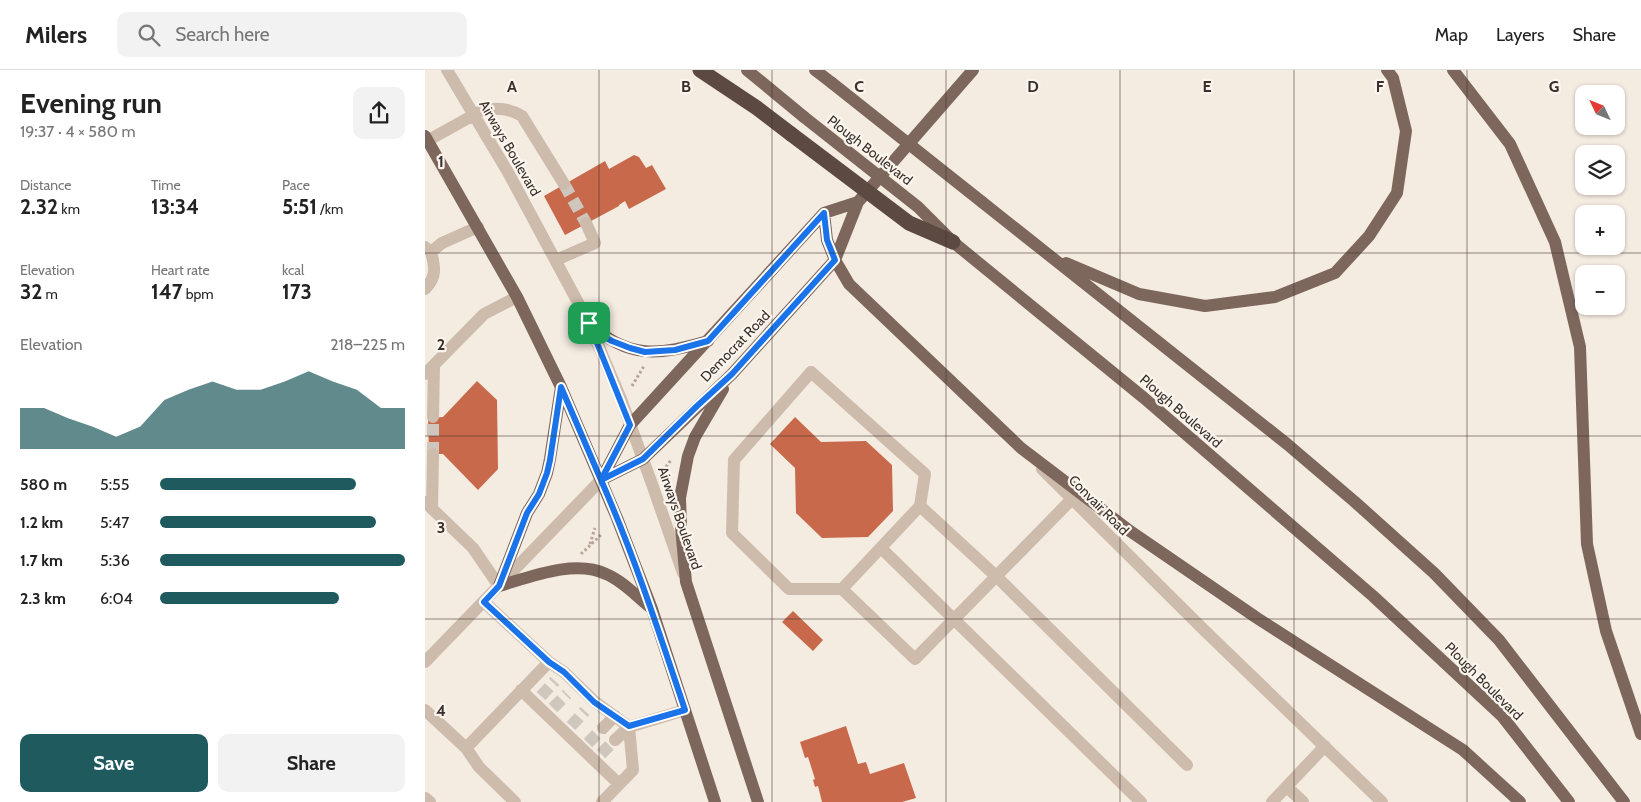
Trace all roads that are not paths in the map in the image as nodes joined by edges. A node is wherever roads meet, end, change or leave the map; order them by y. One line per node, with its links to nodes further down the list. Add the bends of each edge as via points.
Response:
1 (447, 70): 8 (street, Airways Boulevard)
2 (700, 70): 15 (highway, bridge, via 757,108 909,223)
3 (747, 70): 15 (main road, Plough Boulevard, bridge, via 918,207)
4 (815, 70): 17 (main road, Plough Boulevard, bridge)
5 (973, 70): 11 (main road, Democrat Road)
6 (1387, 70): 17 (main road, via 1393,78 1406,131 1397,193 1369,236 1335,272 1275,297 1205,306 1139,294)
7 (1453, 70): 54 (main road, via 1510,144 1555,242 1580,347 1587,544 1606,631)
8 (474, 114): 9 (street); 10 (street, via 501,109 513,110 522,116); 18 (street, Airways Boulevard)
9 (426, 139): 14 (main road)
10 (564, 184)
11 (858, 202): 12 (main road, Democrat Road); 19 (main road, Democrat Road)
12 (824, 213): 19 (main road, Convair Road, via 827,240); 23 (main road, Democrat Road)
13 (586, 223): 18 (street, via 595,243)
14 (478, 227): 16 (street); 21 (main road)
15 (953, 242): 72 (main road, Plough Boulevard, via 1144,398 1373,596 1502,716)
16 (428, 249): 20 (street, via 435,270)
17 (1052, 257): 73 (main road, Plough Boulevard, via 1287,444 1434,573 1499,640)
18 (556, 260): 22 (street, Airways Boulevard)
19 (835, 260): 25 (main road, Democrat Road); 29 (main road, Convair Road, via 849,284)
20 (425, 289)
21 (517, 297): 24 (street, via 484,314); 26 (main road)
22 (589, 323): 23 (main road, via 612,341 645,352 675,350); 28 (street, Airways Boulevard)
23 (708, 341): 28 (main road, Democrat Road)
24 (429, 369): 27 (street)
25 (732, 374): 31 (main road, Democrat Road); 38 (main road, via 695,437 683,476 680,498)
26 (561, 387): 32 (main road); 39 (main road, via 547,473 527,513)
27 (433, 417)
28 (630, 425): 31 (street, Airways Boulevard); 32 (main road, Democrat Road)
29 (1021, 448): 33 (street, Convair Road); 71 (main road, via 1130,531 1249,613 1463,750)
30 (433, 454): 34 (street)
31 (643, 459): 32 (main road, Democrat Road); 38 (street, Airways Boulevard)
32 (601, 480): 39 (street, Democrat Road); 42 (main road)
33 (1072, 499): 37 (street); 56 (street, Convair Road)
34 (428, 506): 39 (street, via 473,548)
35 (920, 506): 36 (street); 37 (street); 40 (street, via 925,474 811,372 734,460 732,533 789,589)
36 (881, 548): 40 (street); 43 (street)
37 (997, 577): 43 (street); 58 (street)
38 (686, 582): 66 (main road, Airways Boulevard)
39 (499, 586): 41 (street, Democrat Road); 42 (main road, via 549,572 597,570 617,580)
40 (843, 589): 43 (street, via 915,659)
41 (484, 602): 44 (street, Democrat Road); 45 (street)
42 (652, 609): 50 (main road)
43 (955, 620): 67 (street)
44 (425, 662)
45 (549, 662): 46 (street, via 559,676); 47 (street)
46 (577, 685): 48 (street); 51 (street, via 590,706)
47 (521, 690): 57 (street); 59 (street, via 537,699 598,758)
48 (567, 694)
49 (425, 710): 57 (street)
50 (685, 710): 52 (street); 65 (main road)
51 (615, 716): 52 (street); 53 (street)
52 (629, 726): 55 (street); 59 (street, via 633,770)
53 (603, 728)
54 (1641, 734)
55 (615, 740)
56 (1325, 746): 60 (street); 70 (street, Convair Road)
57 (466, 748): 63 (street, via 479,767)
58 (1187, 766)
59 (619, 784): 64 (street)
60 (1287, 787): 68 (street); 69 (street)
61 (425, 798): 62 (street)
62 (430, 802)
63 (515, 802)
64 (601, 802)
65 (715, 802)
66 (758, 802)
67 (1141, 802)
68 (1272, 802)
69 (1303, 802)
70 (1382, 802)
71 (1519, 802)
72 (1569, 802)
73 (1624, 802)

